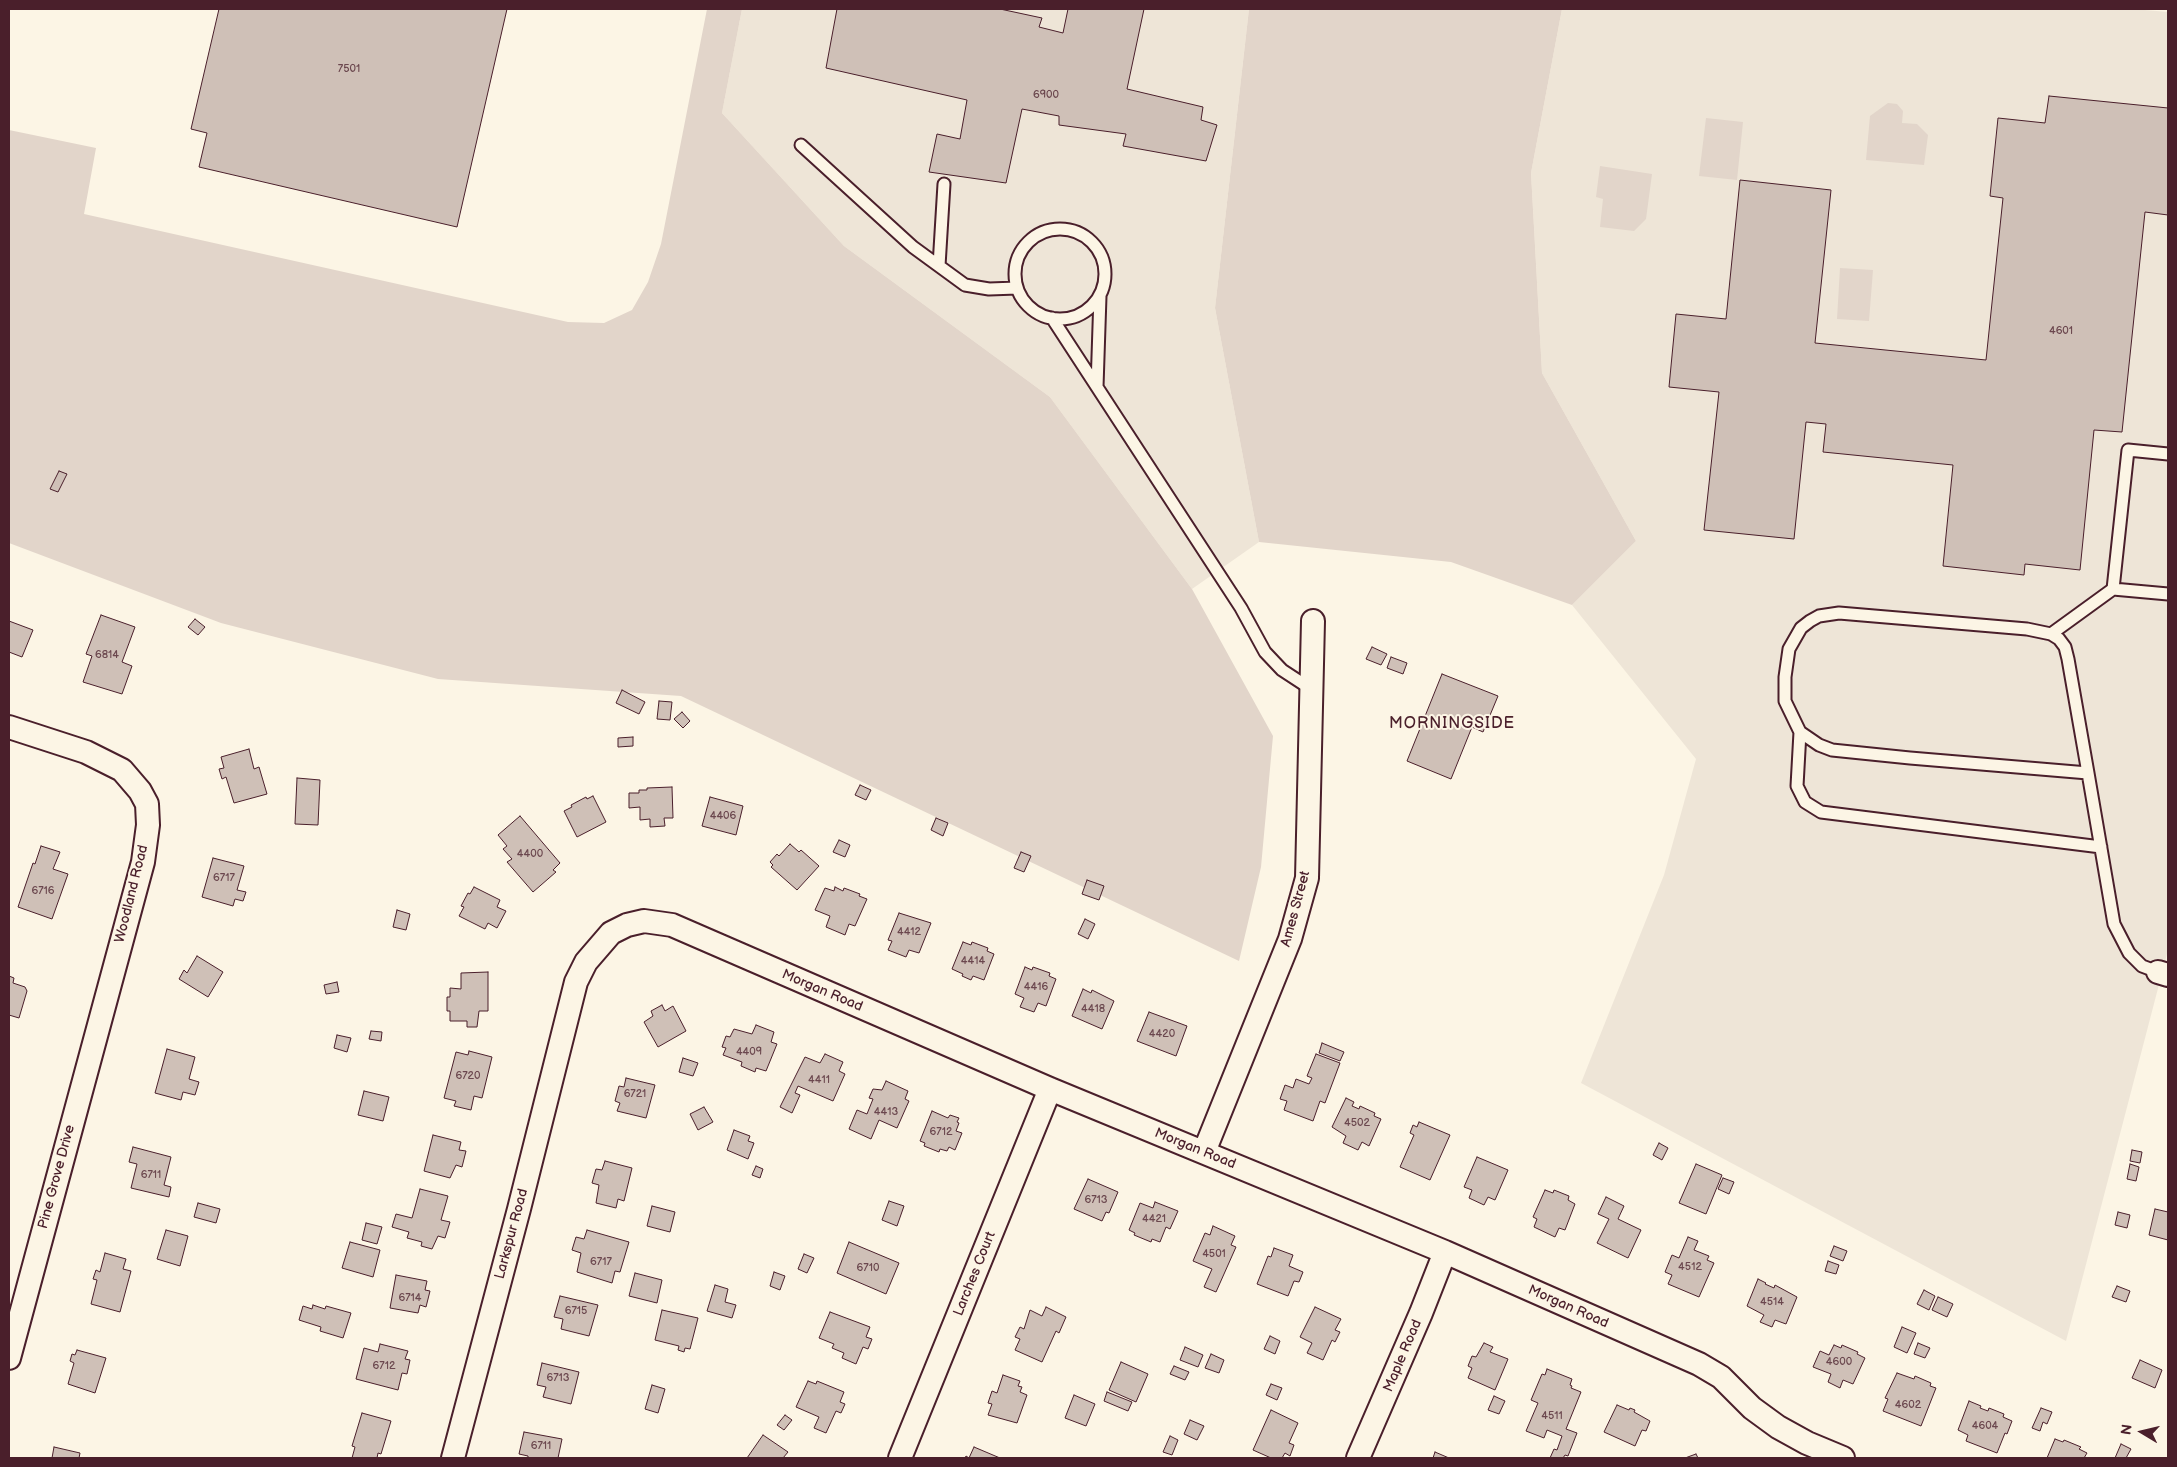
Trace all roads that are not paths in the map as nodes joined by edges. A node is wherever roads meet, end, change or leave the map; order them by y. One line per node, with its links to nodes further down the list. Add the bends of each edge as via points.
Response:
1 (801, 145): 3 (lane, via 913,247)
2 (944, 184): 3 (lane)
3 (939, 266): 4 (lane, via 965,285 989,289)
4 (1017, 288): 5 (lane, via 1015,271 1020,253 1028,242 1052,229 1068,229 1082,234 1094,243 1100,253 1105,268); 6 (lane, via 1036,312)
5 (1100, 296): 6 (lane, via 1080,315 1067,319); 7 (lane)
6 (1052, 318): 7 (lane)
7 (1097, 387): 13 (lane, via 1241,608 1265,652 1282,670)
8 (2168, 454): 9 (lane, via 2128,450)
9 (2113, 589): 10 (lane); 12 (lane)
10 (2168, 594)
11 (1313, 621): 13 (street, Ames Street)
12 (2051, 634): 15 (lane, via 2027,629 1839,613 1819,616 1801,628 1790,649 1785,677 1785,701); 16 (lane, via 2065,647)
13 (1312, 689): 22 (street, Ames Street, via 1307,878 1290,939)
14 (9, 727): 19 (street, Woodland Road, via 86,752 122,770 147,804 143,862)
15 (1800, 732): 16 (lane, via 1832,750); 17 (lane, via 1798,786 1805,802 1821,812)
16 (2088, 773): 17 (lane)
17 (2101, 846): 18 (lane, via 2114,924 2120,939 2142,966)
18 (2163, 974)
19 (107, 997): 24 (street, Pine Grove Drive)
20 (568, 1009): 21 (street, Morgan Road, via 586,962 611,933 644,921 661,922); 26 (street, Larkspur Road)
21 (1050, 1089): 22 (street, Morgan Road); 27 (street, Larches Court)
22 (1204, 1152): 23 (street, Morgan Road)
23 (1445, 1252): 25 (street, Morgan Road, via 1699,1364 1721,1377 1752,1408); 28 (street, Maple Road, via 1422,1313)
24 (9, 1358)
25 (1804, 1451): 29 (street, Morgan Road)
26 (453, 1458)
27 (900, 1458)
28 (1358, 1458)
29 (1842, 1458)

